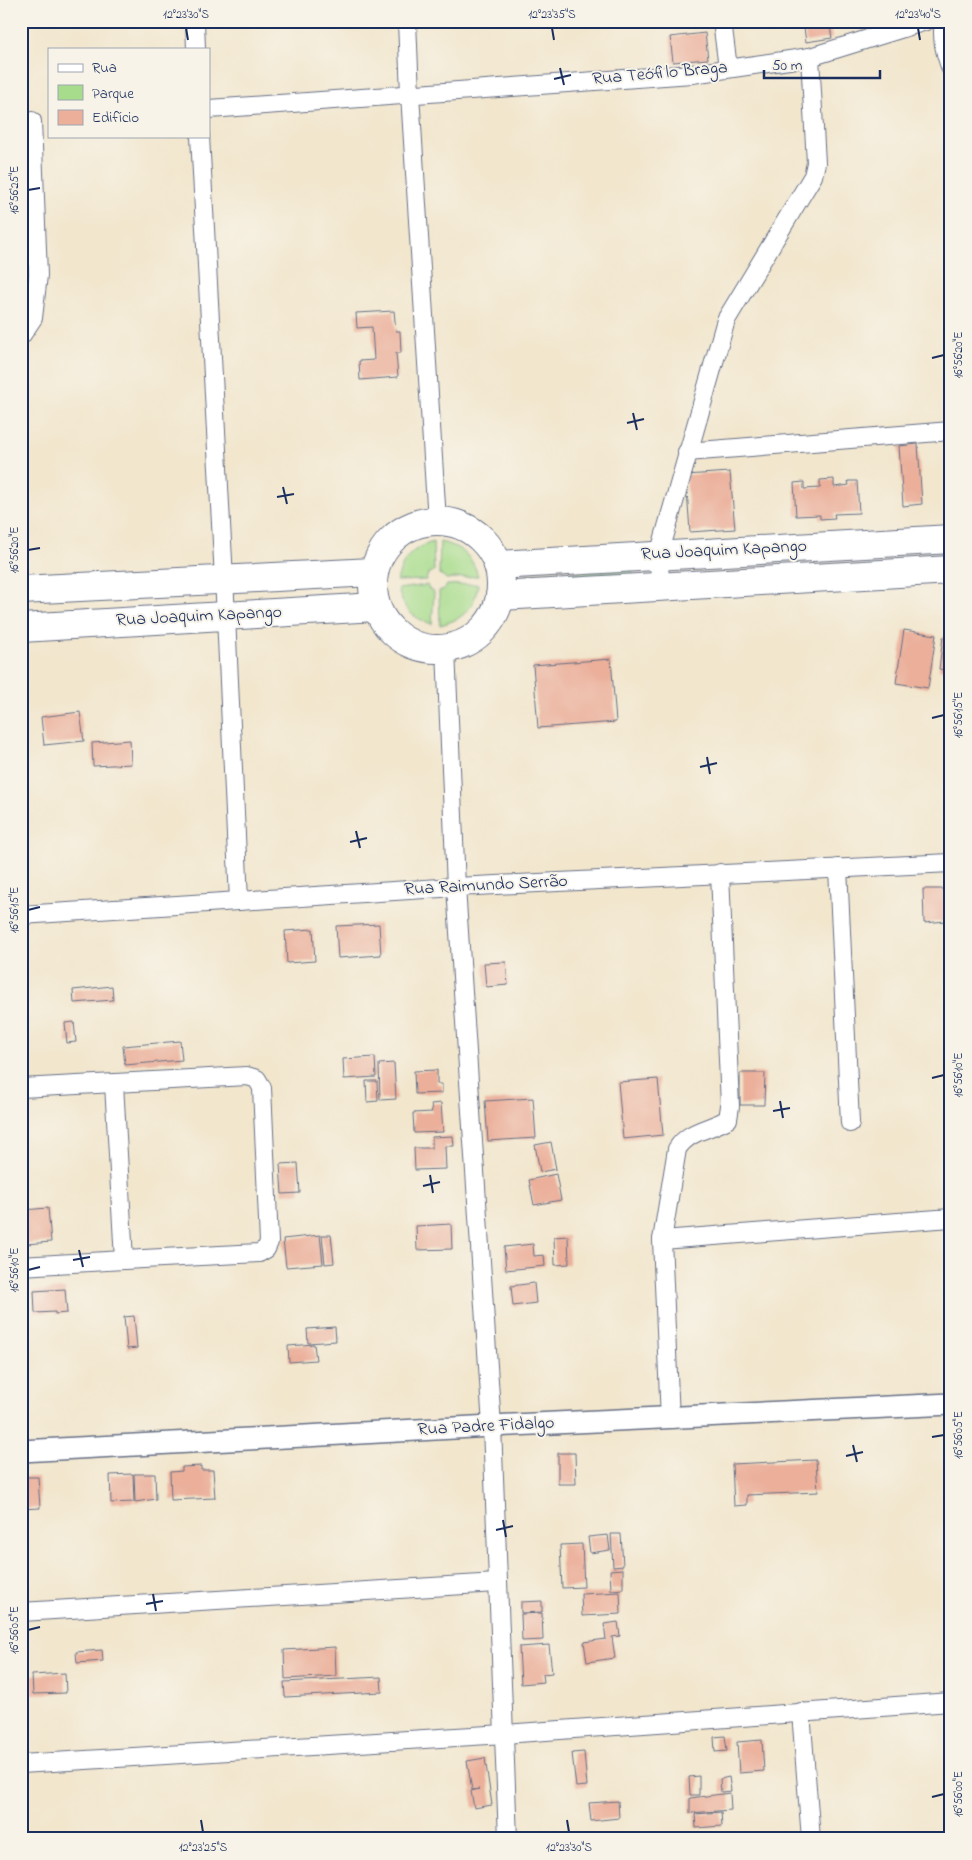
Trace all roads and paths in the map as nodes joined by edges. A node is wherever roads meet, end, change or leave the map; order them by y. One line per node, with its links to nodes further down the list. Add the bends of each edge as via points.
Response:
1 (195, 21): 6 (street)
2 (408, 21): 10 (street)
3 (722, 21): 8 (street)
4 (926, 21): 7 (street, Rua Teófilo Braga)
5 (944, 21): 9 (street, via 942,33)
6 (196, 48)
7 (810, 57): 8 (street, Rua Teófilo Braga); 16 (street, via 816,163 813,176 726,320)
8 (728, 68): 10 (street, Rua Teófilo Braga, via 692,74)
9 (951, 69)
10 (410, 94): 11 (street, Rua Teófilo Braga); 17 (street)
11 (210, 108)
12 (34, 121): 14 (street, via 38,275 33,318)
13 (200, 138): 25 (street)
14 (21, 336)
15 (951, 431): 16 (street)
16 (687, 452): 20 (street)
17 (437, 521): 21 (main road, via 456,524 474,533 488,547); 23 (main road, via 415,524 396,535 382,552)
18 (951, 539): 19 (main road, Rua Joaquim Kapango)
19 (871, 544): 20 (main road, Rua Joaquim Kapango); 24 (main road)
20 (659, 555): 21 (main road, Rua Joaquim Kapango); 26 (street)
21 (498, 565): 28 (main road)
22 (951, 570): 24 (main road, Rua Joaquim Kapango)
23 (374, 572): 25 (main road, Rua Joaquim Kapango); 29 (main road, via 372,590)
24 (871, 575): 26 (main road, Rua Joaquim Kapango)
25 (223, 579): 27 (main road, Rua Joaquim Kapango); 30 (street)
26 (660, 587): 28 (main road, Rua Joaquim Kapango)
27 (21, 590)
28 (500, 596): 32 (main road, via 494,615 482,631 466,643)
29 (376, 606): 30 (main road, Rua Joaquim Kapango); 32 (main road, via 386,626 403,641 424,649)
30 (226, 616): 31 (main road, Rua Joaquim Kapango); 37 (street)
31 (21, 628)
32 (446, 650): 36 (street)
33 (951, 862): 34 (street, Rua Raimundo Serrão)
34 (838, 868): 35 (street, Rua Raimundo Serrão); 41 (street)
35 (720, 873): 36 (street, Rua Raimundo Serrão); 43 (street, via 728,1119 691,1134 677,1149)
36 (456, 887): 37 (street, Rua Raimundo Serrão); 48 (street)
37 (239, 901): 38 (street, Rua Raimundo Serrão)
38 (21, 915)
39 (114, 1084): 40 (street); 44 (street); 44 (street, via 247,1076 257,1079 262,1088 269,1242 266,1249 259,1254)
40 (21, 1088)
41 (850, 1123)
42 (951, 1218): 43 (street)
43 (662, 1240): 47 (street)
44 (124, 1260): 45 (street)
45 (21, 1266)
46 (951, 1404): 47 (street, Rua Padre Fidalgo)
47 (670, 1418): 48 (street, Rua Padre Fidalgo)
48 (492, 1426): 49 (street, Rua Padre Fidalgo); 50 (street)
49 (21, 1451)
50 (498, 1583): 51 (street); 54 (street)
51 (21, 1612)
52 (951, 1702): 53 (street)
53 (802, 1712): 54 (street); 57 (street)
54 (504, 1734): 55 (street); 56 (street)
55 (21, 1764)
56 (508, 1839)
57 (812, 1839)

